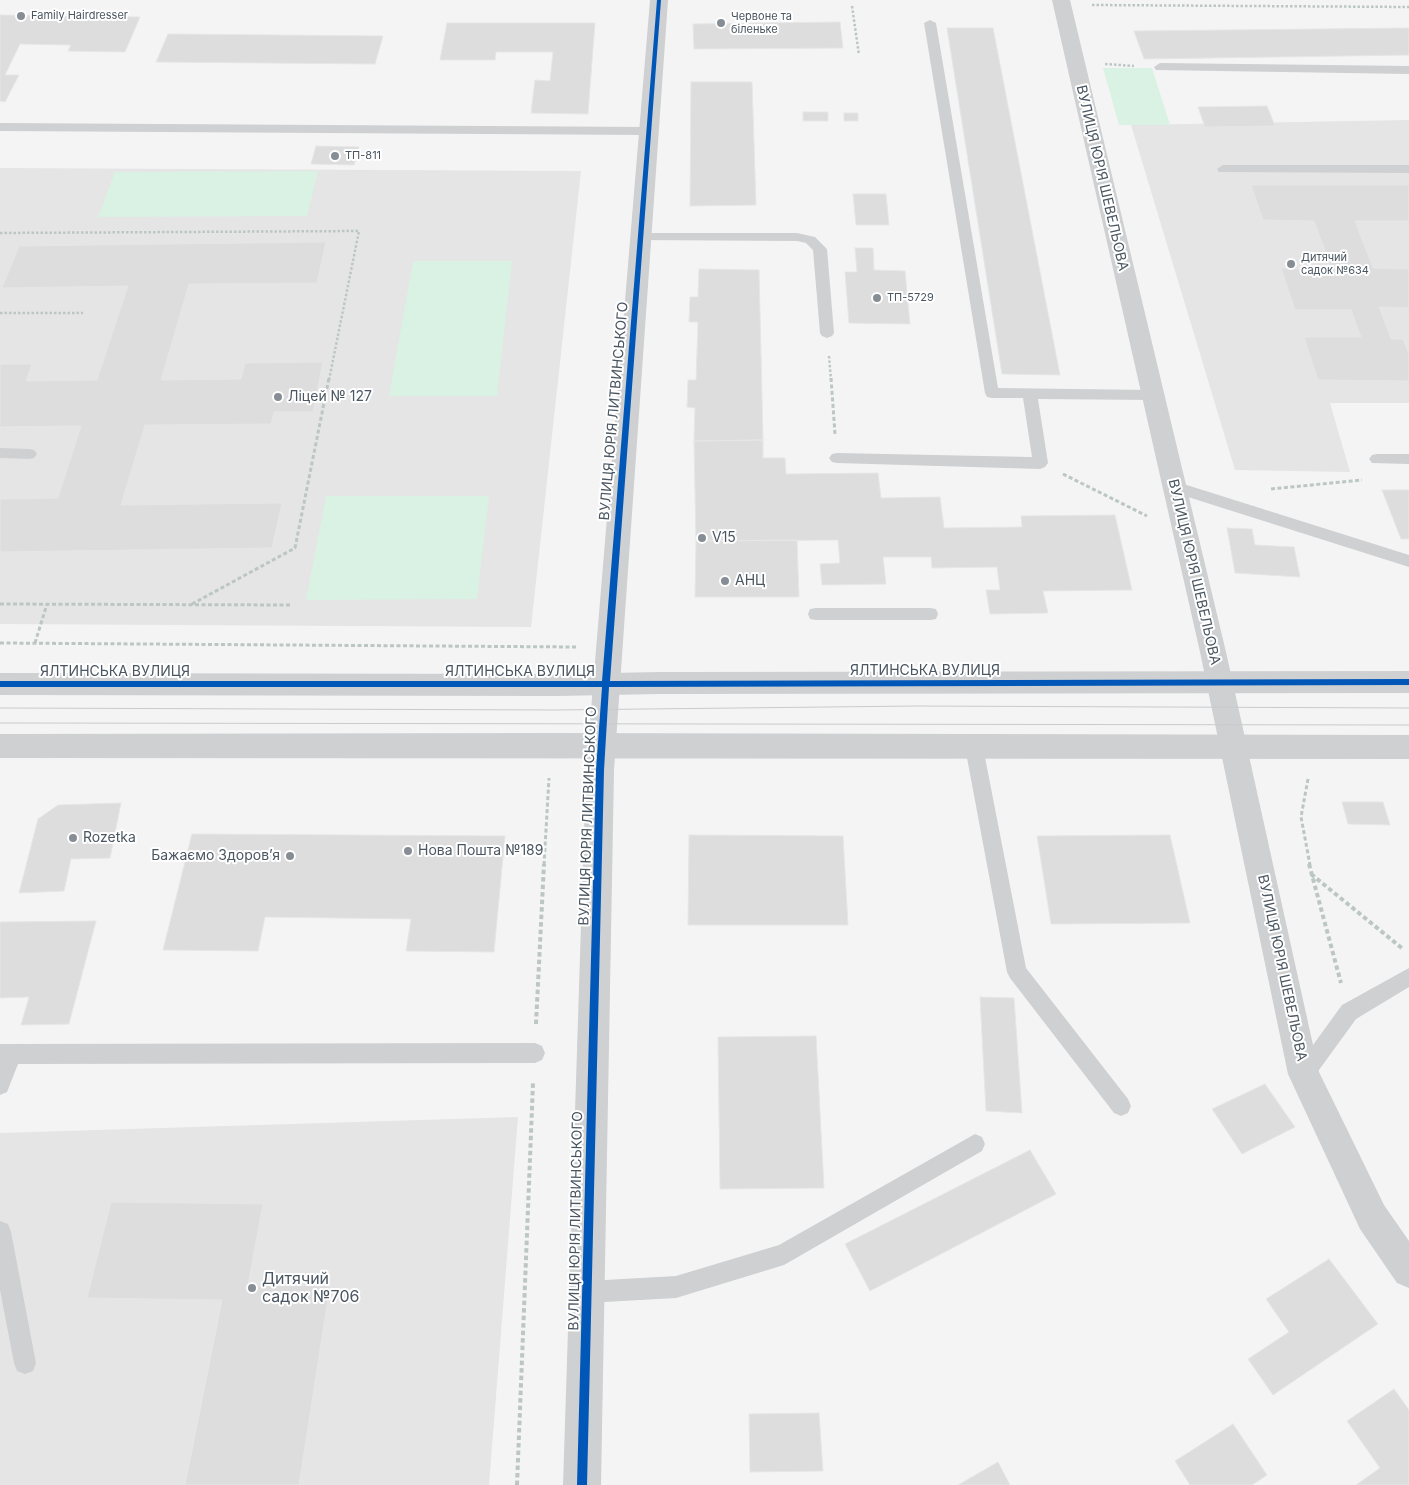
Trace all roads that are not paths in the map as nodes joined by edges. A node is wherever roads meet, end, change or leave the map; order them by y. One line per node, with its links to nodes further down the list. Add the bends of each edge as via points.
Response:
1 (659, 0): 7 (street, ВУЛИЦЯ ЮРІЯ ЛИТВИНСЬКОГО)
2 (1061, 0): 13 (street, ВУЛИЦЯ ЮРІЯ ШЕВЕЛЬОВА)
3 (930, 23): 12 (lane, via 992,394)
4 (1160, 68): 5 (lane)
5 (1409, 70)
6 (0, 127): 7 (lane)
7 (649, 131): 10 (street, ВУЛИЦЯ ЮРІЯ ЛИТВИНСЬКОГО)
8 (1224, 169): 9 (lane)
9 (1409, 169)
10 (640, 237): 11 (lane, via 797,237 810,240 820,249); 26 (street, ВУЛИЦЯ ЮРІЯ ЛИТВИНСЬКОГО)
11 (827, 332)
12 (1030, 394): 13 (lane); 16 (lane, via 1040,463)
13 (1152, 395): 19 (street, ВУЛИЦЯ ЮРІЯ ШЕВЕЛЬОВА)
14 (0, 453): 15 (lane)
15 (29, 454)
16 (837, 458)
17 (1378, 459): 18 (lane)
18 (1409, 459)
19 (1174, 487): 20 (lane); 24 (street, ВУЛИЦЯ ЮРІЯ ШЕВЕЛЬОВА)
20 (1409, 561)
21 (816, 614): 22 (lane)
22 (930, 614)
23 (1409, 682): 24 (street, ЯЛТИНСЬКА ВУЛИЦЯ)
24 (1220, 683): 26 (street, ЯЛТИНСЬКА ВУЛИЦЯ); 30 (street, ВУЛИЦЯ ЮРІЯ ШЕВЕЛЬОВА)
25 (0, 684): 26 (street, ЯЛТИНСЬКА ВУЛИЦЯ)
26 (606, 684): 27 (street, ВУЛИЦЯ ЮРІЯ ЛИТВИНСЬКОГО)
27 (602, 745): 28 (street); 29 (street); 41 (street, ВУЛИЦЯ ЮРІЯ ЛИТВИНСЬКОГО)
28 (0, 746)
29 (974, 746): 30 (street); 37 (lane, via 1017,972)
30 (1234, 747): 31 (street); 35 (street, ВУЛИЦЯ ЮРІЯ ШЕВЕЛЬОВА)
31 (1409, 748)
32 (1409, 977): 35 (lane, via 1349,1012)
33 (535, 1053): 34 (lane)
34 (6, 1054): 36 (lane)
35 (1304, 1074): 40 (street, ВУЛИЦЯ ЮРІЯ ШЕВЕЛЬОВА, via 1372,1217)
36 (0, 1085)
37 (1121, 1106)
38 (975, 1144): 41 (lane, via 784,1254 676,1287)
39 (0, 1232): 42 (lane)
40 (1409, 1272)
41 (587, 1292): 43 (street, ВУЛИЦЯ ЮРІЯ ЛИТВИНСЬКОГО)
42 (25, 1363)
43 (582, 1485)

